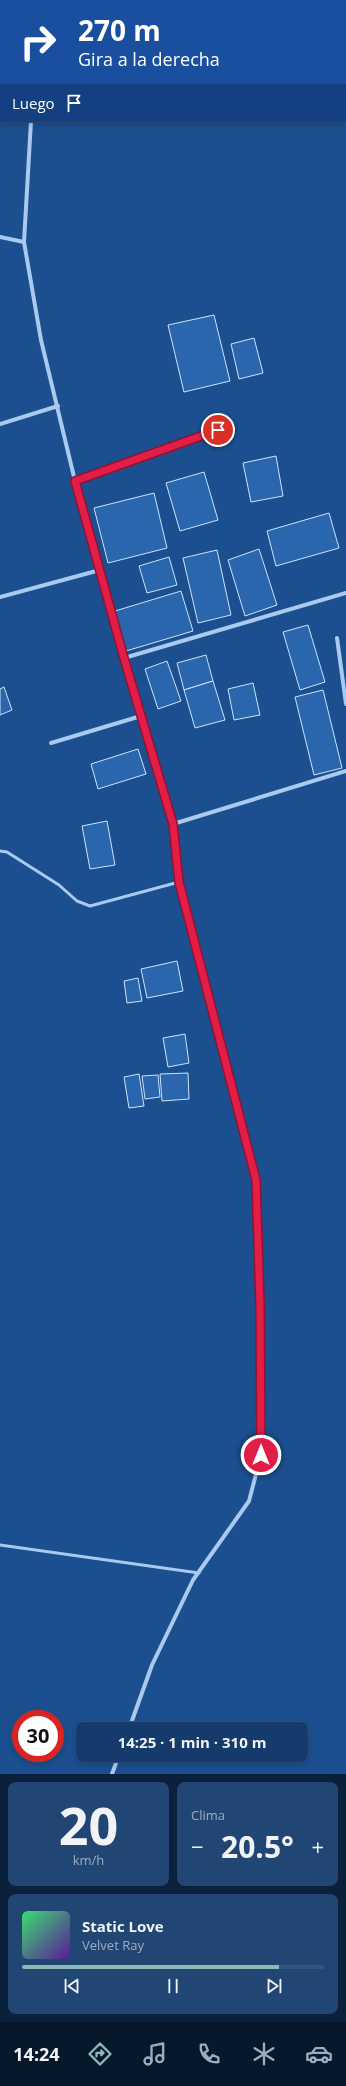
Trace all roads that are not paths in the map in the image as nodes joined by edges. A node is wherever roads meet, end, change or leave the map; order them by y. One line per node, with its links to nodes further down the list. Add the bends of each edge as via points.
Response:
1 (31, 122): 3 (street)
2 (0, 237): 3 (street)
3 (24, 242): 4 (street, via 41,340)
4 (58, 406): 5 (street); 7 (street)
5 (0, 424)
6 (232, 425): 7 (street)
7 (75, 481): 8 (street)
8 (100, 570): 10 (street); 12 (street)
9 (346, 593): 12 (street)
10 (0, 598)
11 (337, 638): 13 (street)
12 (124, 658): 14 (street)
13 (346, 704)
14 (141, 716): 15 (street); 17 (street)
15 (51, 743)
16 (346, 771): 17 (street)
17 (173, 824): 19 (street)
18 (0, 851): 19 (lane, via 7,852 59,885 77,901 90,906)
19 (179, 882): 21 (street, via 256,1180 260,1304 261,1455 249,1501)
20 (0, 1545): 21 (lane)
21 (199, 1573): 22 (street, via 193,1580 152,1665)
22 (132, 1722)
23 (116, 1762): 24 (street)
24 (112, 1774)

